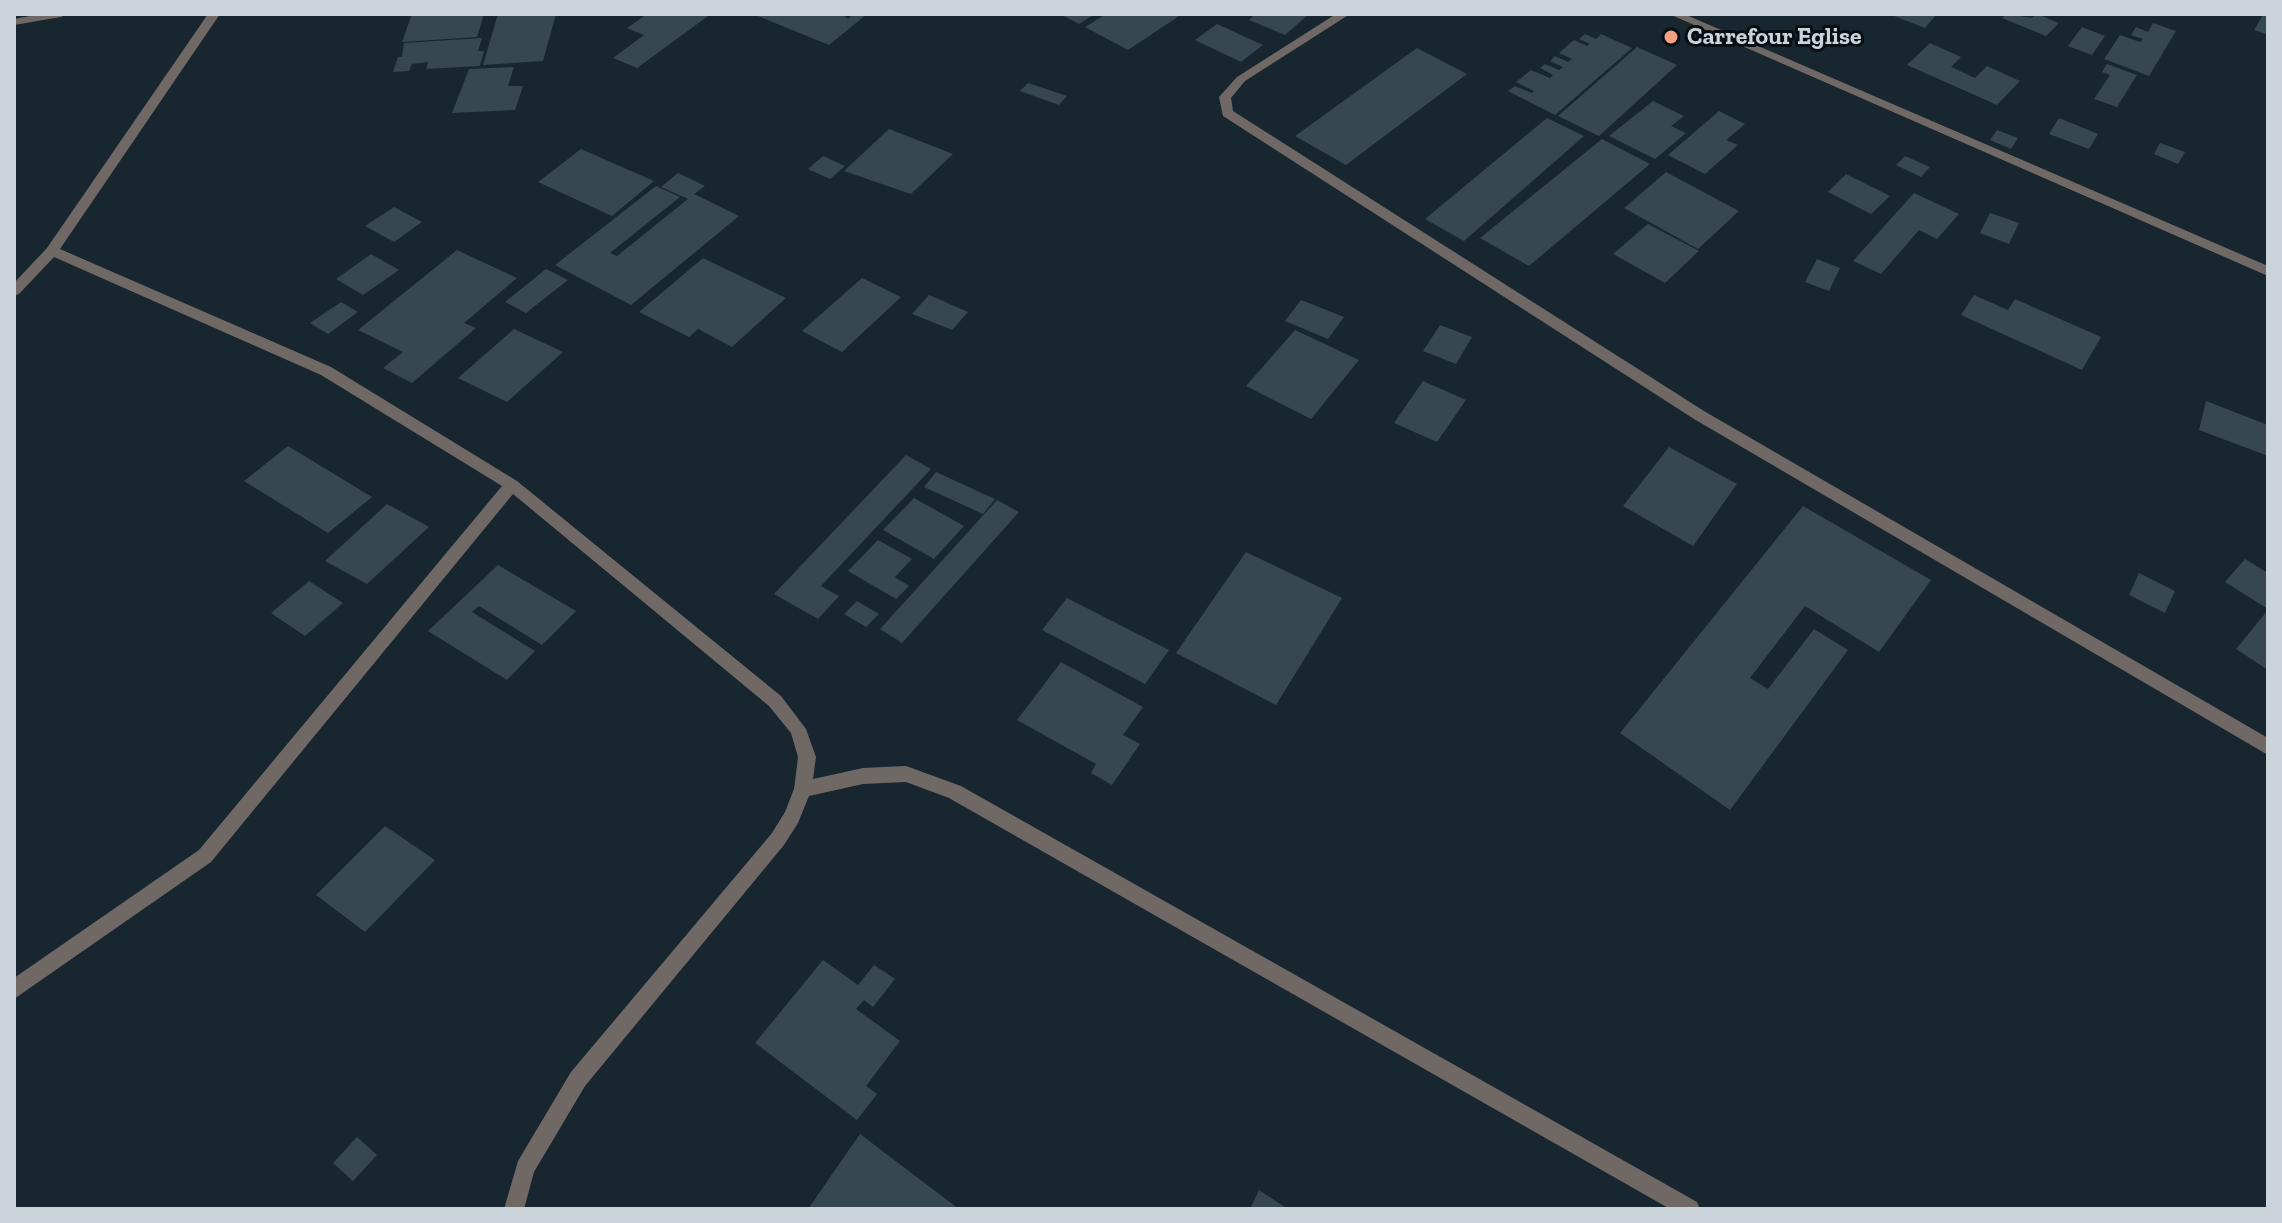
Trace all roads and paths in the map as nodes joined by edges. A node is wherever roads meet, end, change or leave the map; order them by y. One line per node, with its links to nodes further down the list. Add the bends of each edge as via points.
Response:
1 (61, 14): 5 (street)
2 (214, 14): 6 (street)
3 (1344, 14): 10 (street, via 1241,79 1225,97 1227,113 1699,415)
4 (1675, 14): 7 (street)
5 (14, 22)
6 (52, 251): 8 (street); 9 (street, via 326,371)
7 (2268, 271)
8 (14, 291)
9 (512, 485): 11 (street, via 775,701 798,729 807,757); 12 (street, via 205,856)
10 (2268, 747)
11 (803, 789): 13 (street, via 778,839 578,1079 525,1168); 14 (street, via 863,776 906,774 955,792)
12 (14, 989)
13 (514, 1209)
14 (1690, 1209)

